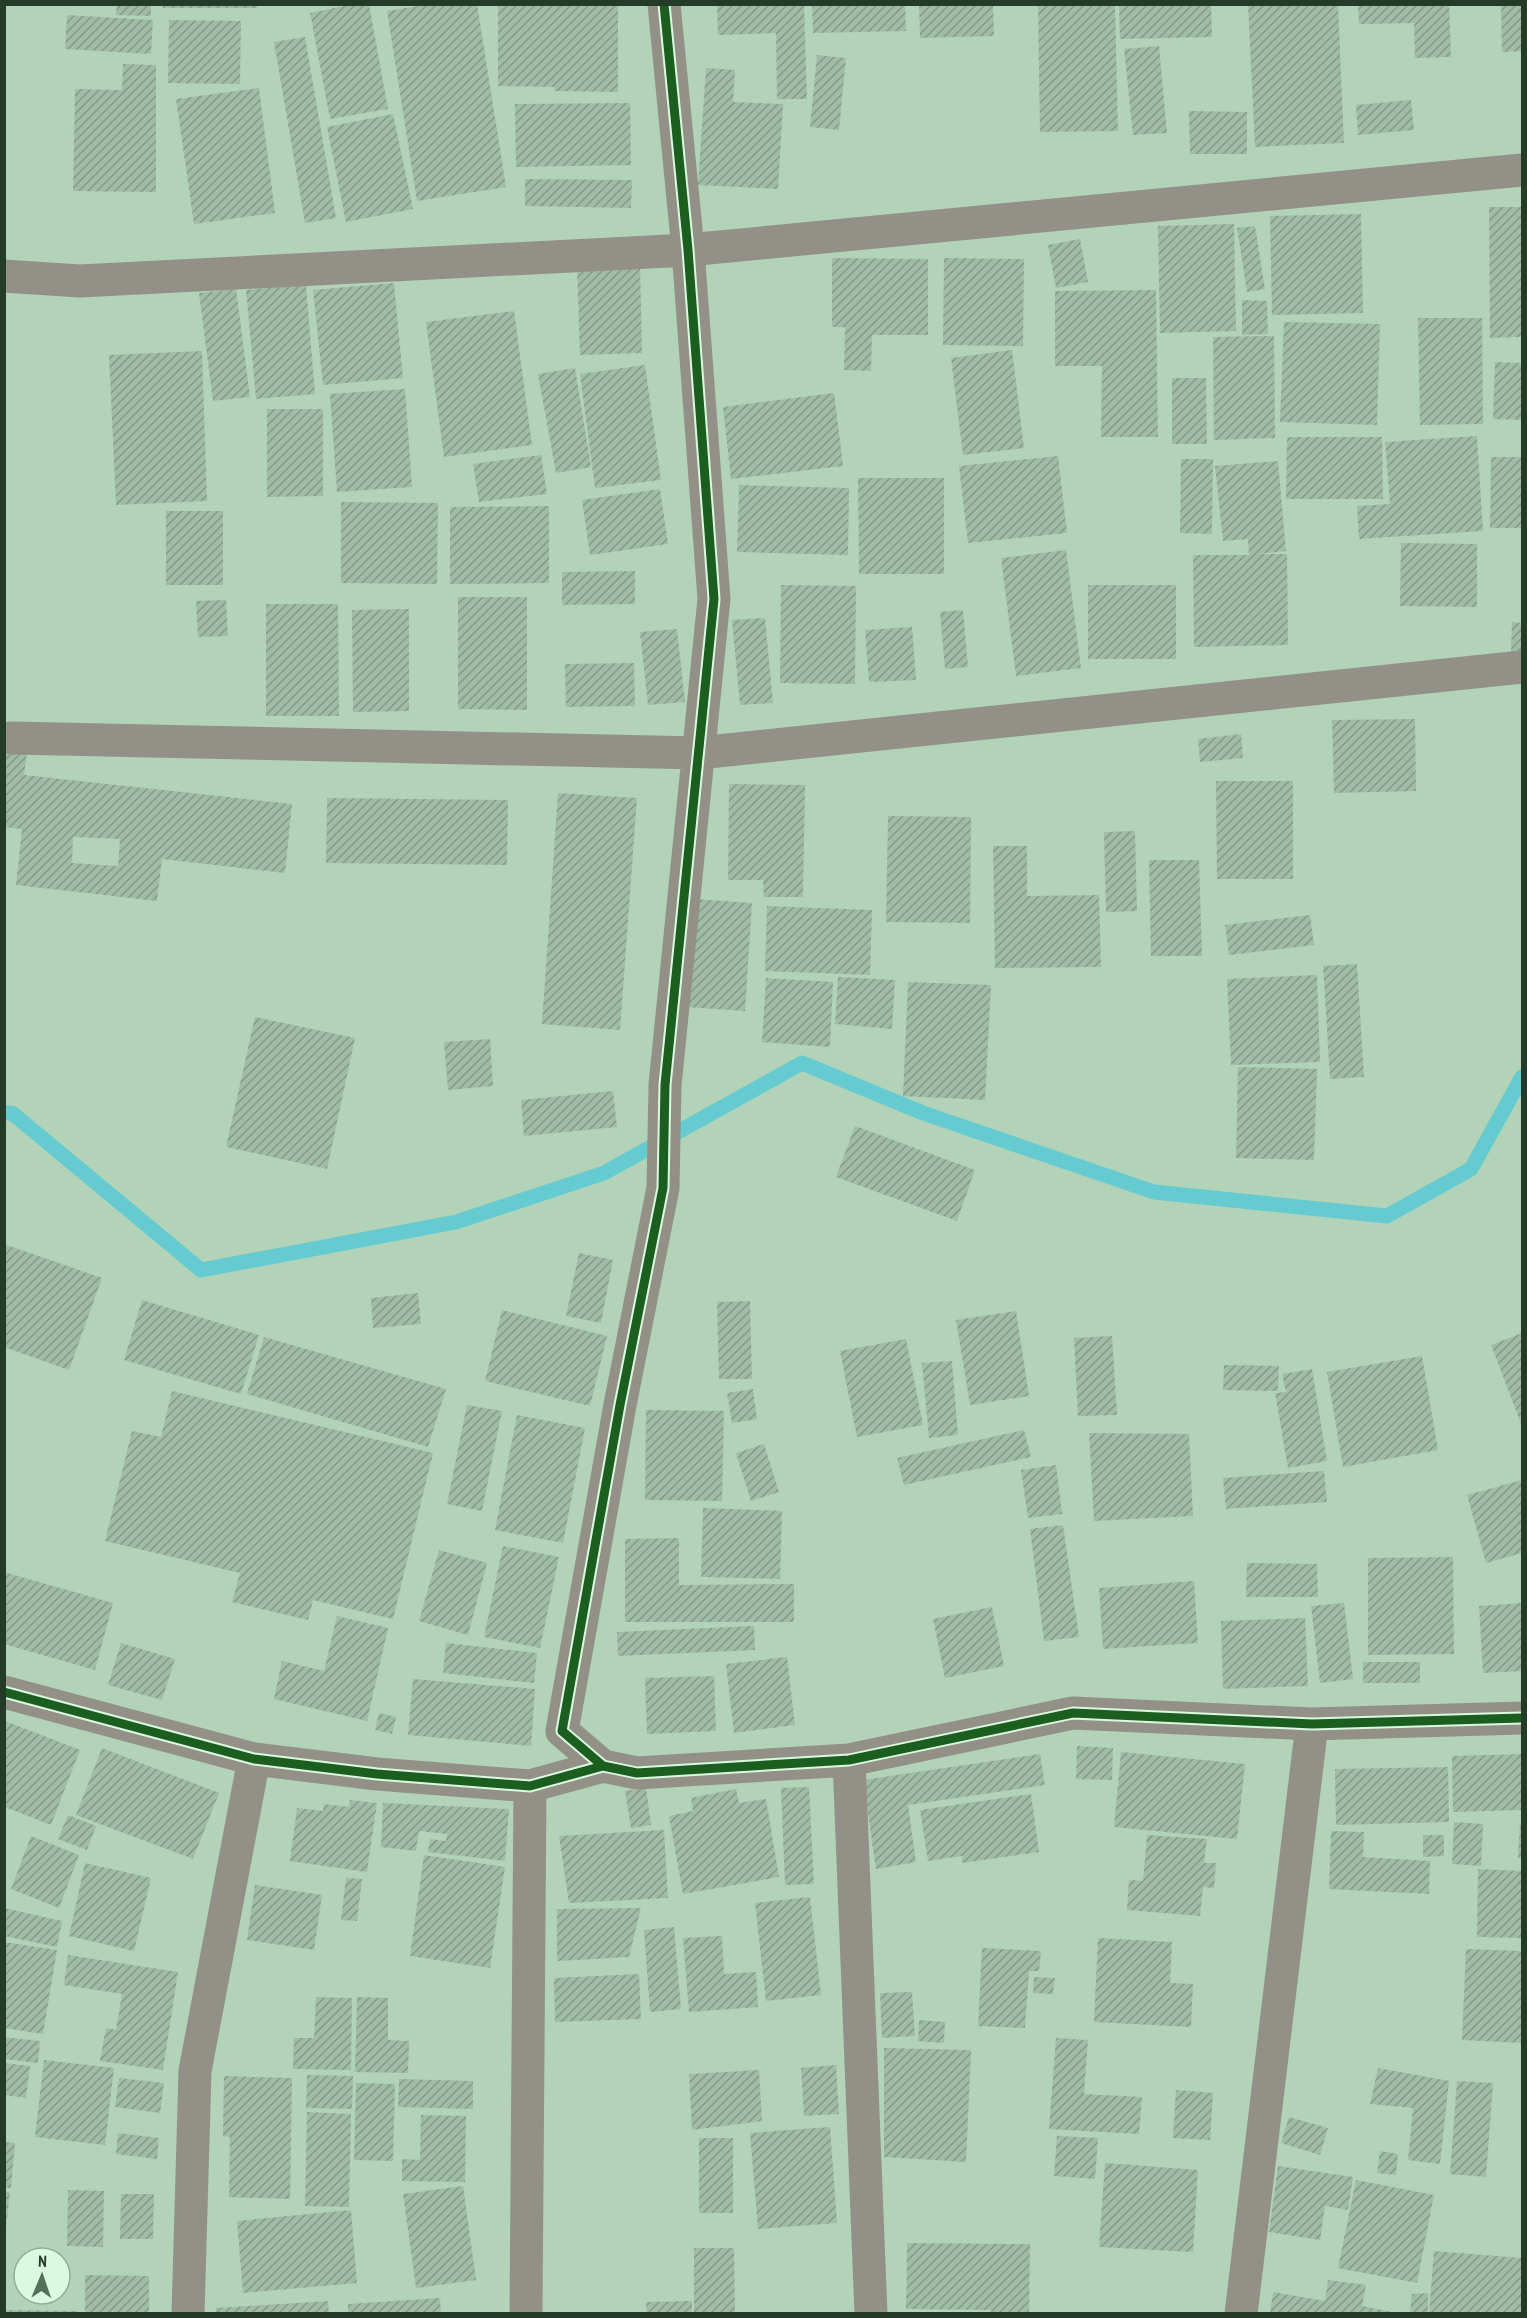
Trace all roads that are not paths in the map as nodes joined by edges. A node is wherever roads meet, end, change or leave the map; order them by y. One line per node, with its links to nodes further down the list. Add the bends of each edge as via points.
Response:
1 (664, 4): 3 (street)
2 (1522, 170): 3 (street)
3 (688, 250): 4 (street, via 80,281); 7 (street, via 714,599)
4 (4, 276)
5 (1522, 667): 7 (street)
6 (11, 738): 7 (street)
7 (699, 753): 13 (street, via 665,1085 663,1188 562,1731)
8 (4, 1692): 11 (street)
9 (1522, 1718): 10 (street)
10 (1312, 1724): 12 (street, via 1073,1713); 18 (street)
11 (254, 1759): 14 (street); 15 (street, via 195,2070)
12 (849, 1760): 13 (street, via 637,1773); 17 (street)
13 (603, 1766): 14 (street)
14 (530, 1786): 16 (street)
15 (188, 2313)
16 (526, 2313)
17 (872, 2313)
18 (1241, 2313)

